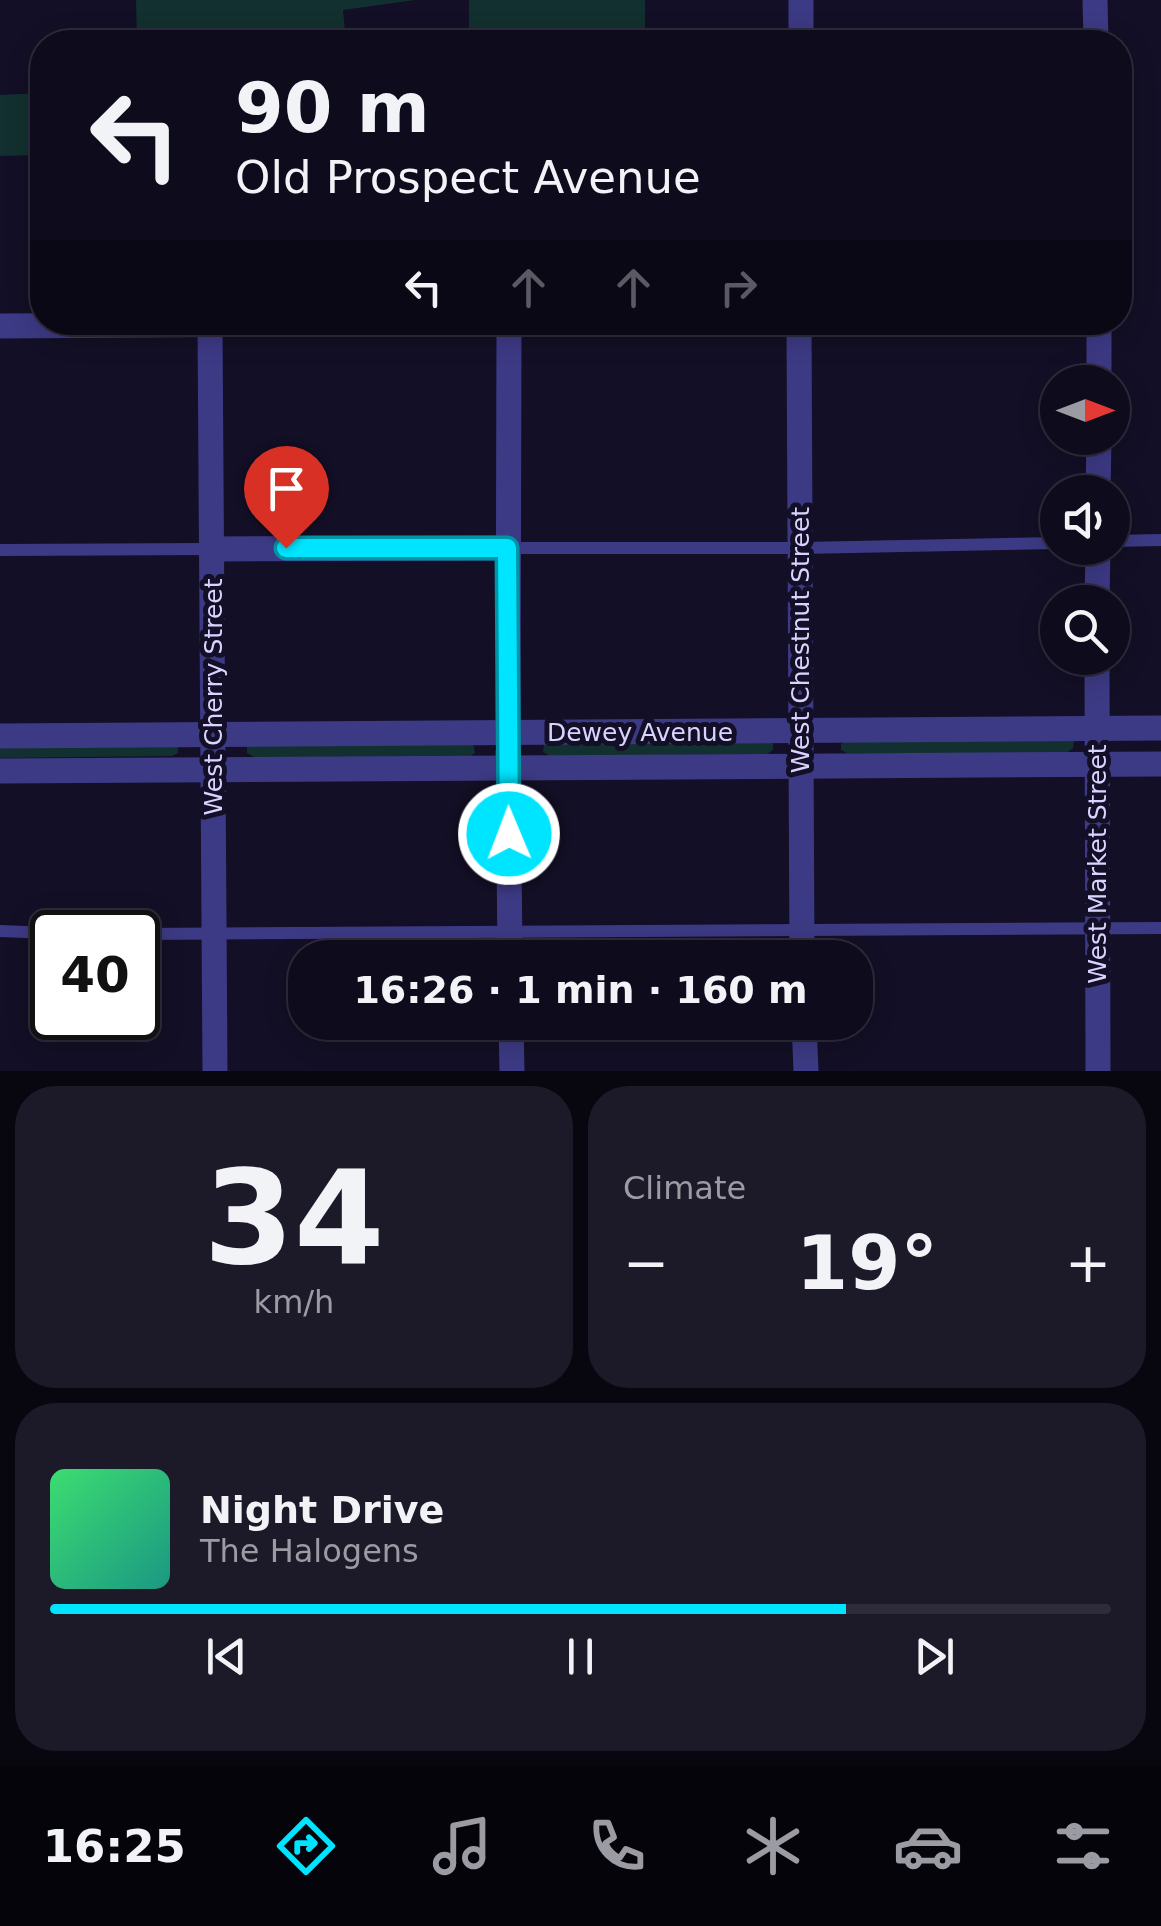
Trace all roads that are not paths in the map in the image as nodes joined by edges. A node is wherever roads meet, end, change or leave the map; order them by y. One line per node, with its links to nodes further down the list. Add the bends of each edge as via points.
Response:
1 (802, 0): 3 (street)
2 (1095, 0): 4 (street)
3 (802, 30)
4 (1096, 30)
5 (0, 326): 6 (street)
6 (30, 326)
7 (210, 335): 17 (street, West Cherry Street)
8 (509, 335): 15 (street)
9 (799, 335): 16 (street, West Chestnut Street)
10 (1099, 335): 11 (street)
11 (1099, 365)
12 (1161, 540): 13 (lane)
13 (1130, 541)
14 (1040, 542): 16 (lane)
15 (507, 548): 16 (lane); 17 (street); 23 (street)
16 (802, 548): 24 (street, West Chestnut Street)
17 (212, 549): 18 (lane); 22 (street, West Cherry Street)
18 (0, 550)
19 (1097, 675): 21 (street, West Market Street)
20 (1161, 728): 21 (street, Dewey Avenue)
21 (1096, 729): 24 (street, Dewey Avenue); 26 (street, West Market Street)
22 (214, 732): 23 (street, Dewey Avenue); 25 (street, Dewey Avenue); 30 (street, West Cherry Street)
23 (508, 732): 24 (street, Dewey Avenue); 29 (street)
24 (799, 732): 28 (street, West Chestnut Street)
25 (0, 736)
26 (1096, 764): 27 (street, Dewey Avenue); 28 (street, Dewey Avenue); 32 (street, West Market Street)
27 (1161, 764)
28 (800, 766): 29 (street, Dewey Avenue); 40 (street, West Chestnut Street)
29 (508, 767): 30 (street, Dewey Avenue); 39 (street)
30 (214, 770): 31 (street, Dewey Avenue); 37 (street, West Cherry Street)
31 (0, 772)
32 (1098, 928): 33 (lane); 41 (lane); 47 (street, West Market Street)
33 (1161, 928)
34 (0, 931): 35 (lane)
35 (30, 932)
36 (160, 934): 37 (lane)
37 (215, 935): 38 (lane); 44 (street, West Cherry Street)
38 (349, 940)
39 (510, 940)
40 (802, 940)
41 (873, 941)
42 (511, 1040): 45 (street)
43 (805, 1040): 46 (street)
44 (214, 1071)
45 (512, 1071)
46 (806, 1071)
47 (1098, 1071)

